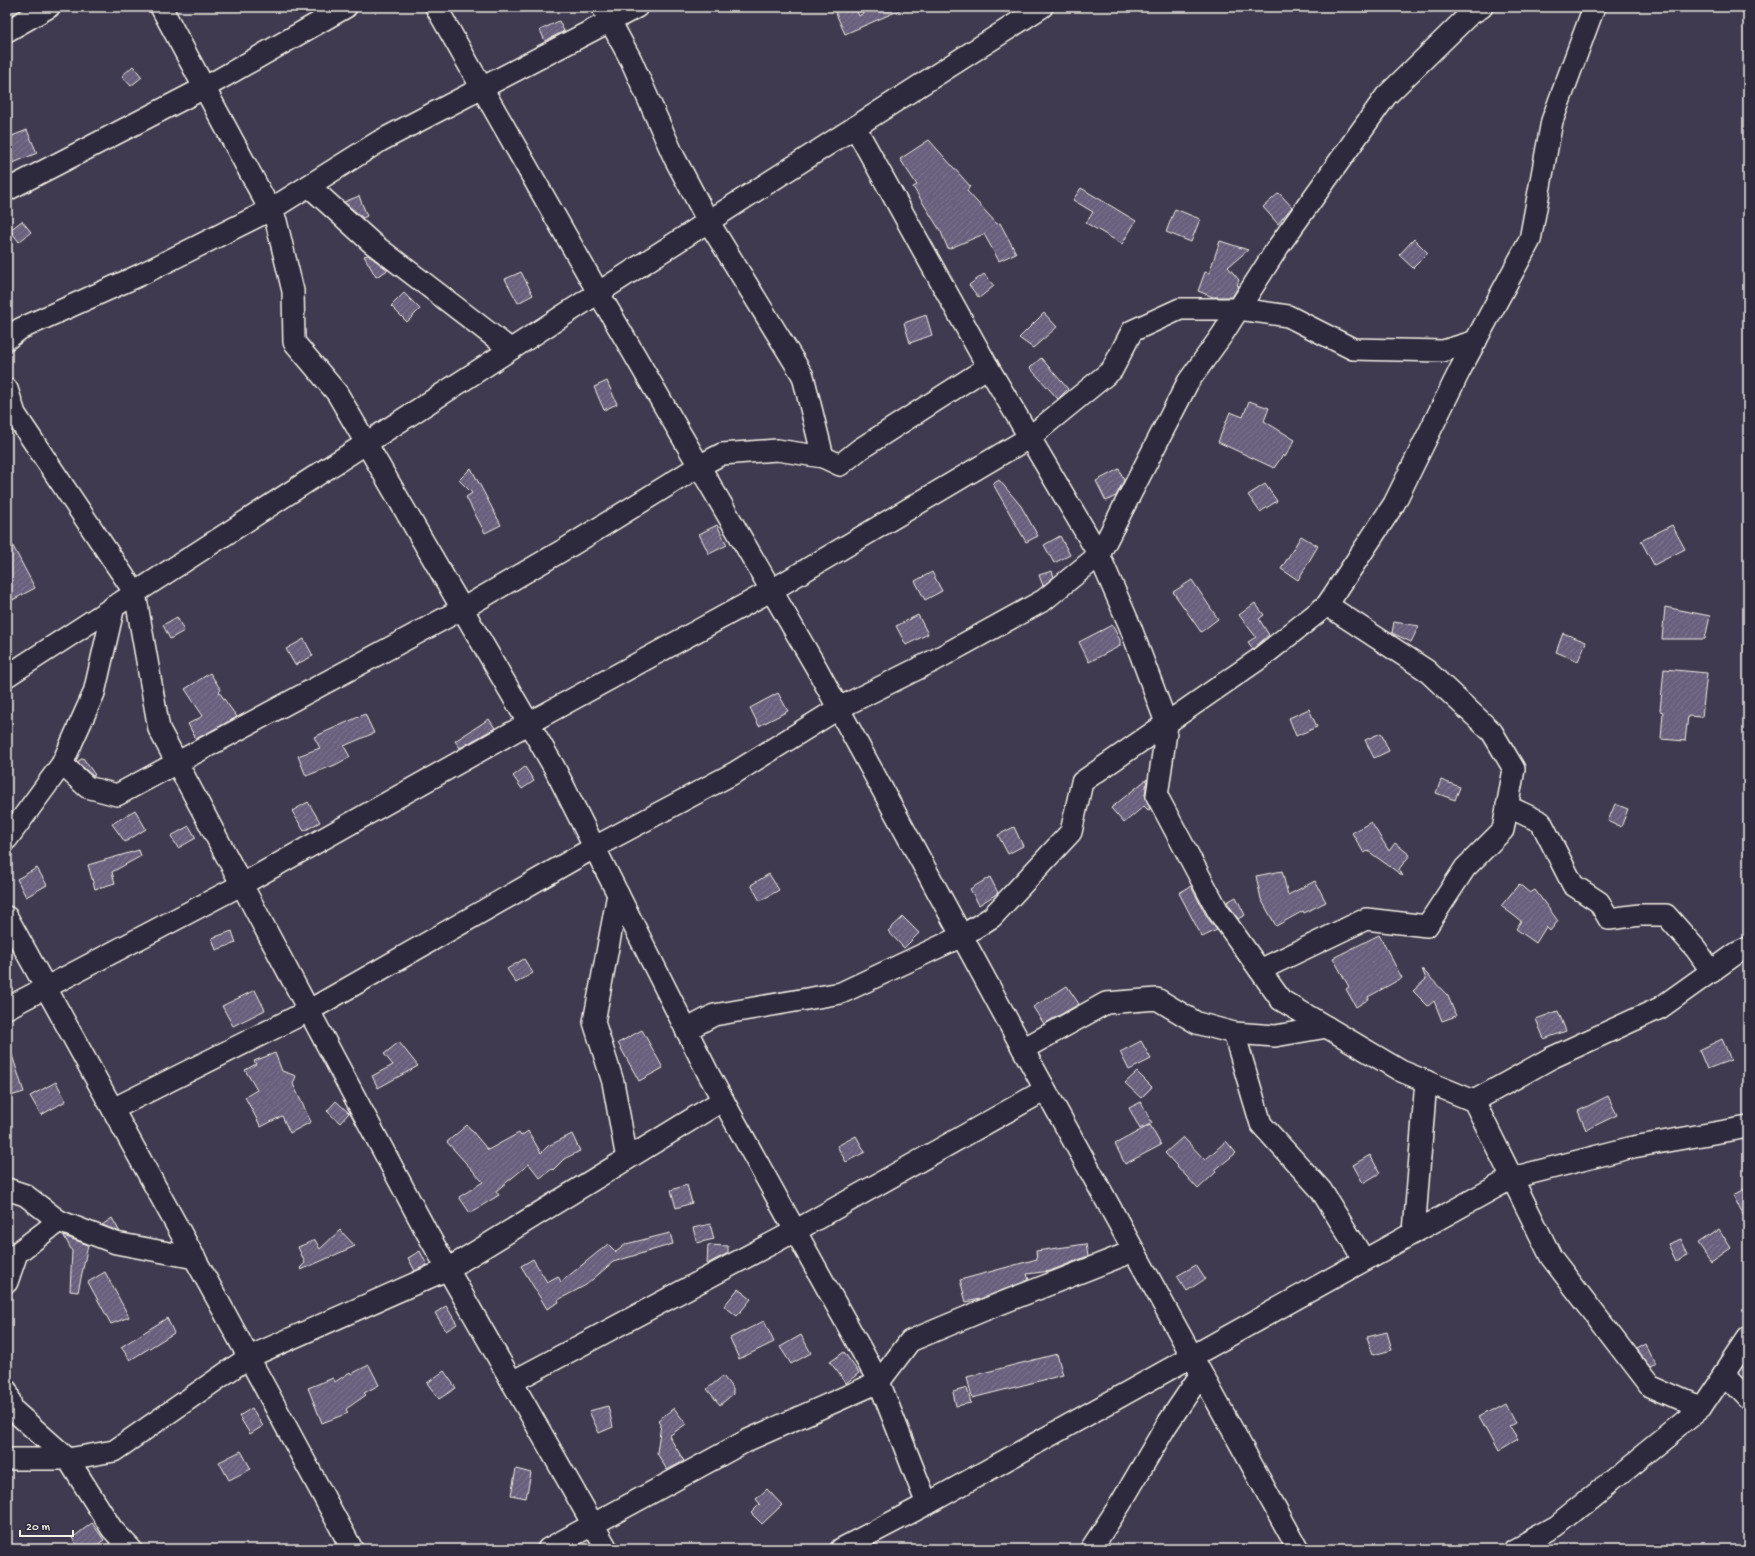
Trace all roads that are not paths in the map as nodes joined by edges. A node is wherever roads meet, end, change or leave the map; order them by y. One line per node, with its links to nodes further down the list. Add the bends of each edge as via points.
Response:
1 (49, 7): 10 (street)
2 (161, 7): 11 (street)
3 (346, 7): 11 (street)
4 (436, 7): 12 (street)
5 (637, 7): 9 (street)
6 (1042, 7): 13 (street)
7 (1482, 7): 19 (street, via 1469,15 1386,96 1278,247)
8 (1594, 7): 21 (street, via 1552,121 1530,240)
9 (606, 13): 12 (street); 17 (street, via 631,60 674,157)
10 (7, 31)
11 (204, 88): 15 (street); 16 (street)
12 (483, 89): 14 (street, via 380,141); 18 (street)
13 (855, 127): 17 (street); 23 (street)
14 (309, 186): 16 (street); 22 (street, via 372,243)
15 (7, 190)
16 (270, 210): 20 (street, via 20,329); 26 (street, via 276,221 293,291 294,342 337,393)
17 (708, 221): 18 (street); 27 (street, via 803,376)
18 (598, 292): 22 (street); 28 (street)
19 (1239, 309): 21 (street, via 1288,316 1353,350 1443,351); 25 (street, via 1180,309 1132,331 1112,370); 29 (street, via 1188,382)
20 (7, 339)
21 (1476, 341): 32 (street, via 1394,504)
22 (510, 349): 26 (street)
23 (988, 367): 25 (street); 27 (street, via 860,449 840,465)
24 (7, 389): 31 (street, via 15,414)
25 (1030, 437): 29 (street); 30 (street)
26 (366, 443): 31 (street); 34 (street)
27 (823, 457): 28 (street, via 777,450 722,454)
28 (700, 466): 30 (street); 34 (street)
29 (1099, 555): 36 (street, via 1044,600 935,660); 38 (street, via 1130,626)
30 (772, 590): 36 (street); 37 (street)
31 (135, 593): 33 (street); 39 (street, via 159,729)
32 (1326, 605): 38 (street, via 1259,659); 41 (street, via 1426,670 1492,732 1514,770)
33 (114, 606): 35 (street); 40 (street, via 94,693)
34 (462, 609): 37 (street); 39 (street)
35 (7, 676)
36 (838, 708): 43 (street, via 736,772); 47 (street)
37 (529, 723): 43 (street); 44 (street)
38 (1167, 725): 47 (street, via 1082,782 1071,832 992,917); 49 (street, via 1158,796 1218,911)
39 (176, 762): 40 (street, via 117,795 87,787); 44 (street)
40 (62, 764): 42 (street)
41 (1507, 806): 49 (street, via 1503,830 1465,868 1427,926 1366,919); 50 (street, via 1541,822 1573,885 1599,902 1609,919 1666,914)
42 (7, 839)
43 (595, 847): 45 (street); 53 (street)
44 (241, 885): 51 (street); 53 (street)
45 (618, 894): 55 (street); 64 (street, via 594,1022 613,1082)
46 (7, 917): 51 (street)
47 (962, 936): 55 (street, via 841,993 714,1015); 57 (street)
48 (1748, 948): 50 (street)
49 (1260, 970): 54 (street, via 1281,1000)
50 (1712, 972): 61 (street, via 1660,1008 1551,1058)
51 (46, 988): 52 (street); 62 (street)
52 (7, 1008)
53 (308, 1011): 62 (street); 73 (street)
54 (1327, 1027): 56 (street, via 1275,1036); 58 (street, via 1401,1071)
55 (686, 1030): 60 (street)
56 (1234, 1033): 57 (street, via 1197,1023 1157,999 1142,1000 1106,1003); 72 (street, via 1261,1124 1321,1190)
57 (1023, 1049): 59 (street)
58 (1426, 1081): 61 (street); 69 (street)
59 (1045, 1090): 68 (street); 70 (street)
60 (723, 1100): 64 (street); 68 (street)
61 (1474, 1101): 65 (street)
62 (113, 1109): 71 (street)
63 (1748, 1127): 65 (street, via 1633,1147)
64 (627, 1159): 73 (street)
65 (1512, 1178): 69 (street); 84 (street, via 1551,1257 1649,1385)
66 (7, 1189): 67 (street, via 25,1195)
67 (59, 1221): 71 (street, via 116,1243); 74 (street, via 17,1253)
68 (795, 1231): 80 (street); 81 (street)
69 (1414, 1232): 72 (street)
70 (1134, 1251): 76 (street); 81 (street, via 910,1341)
71 (195, 1258): 77 (street)
72 (1364, 1260): 76 (street)
73 (448, 1269): 77 (street); 80 (street)
74 (7, 1282)
75 (1748, 1338): 79 (street)
76 (1191, 1356): 78 (street); 87 (street)
77 (249, 1357): 86 (street, via 114,1451); 91 (street)
78 (1201, 1374): 95 (street); 96 (street)
79 (1724, 1374): 83 (street); 84 (street)
80 (512, 1382): 88 (street)
81 (879, 1382): 87 (street); 88 (street, via 748,1440)
82 (7, 1391): 86 (street, via 12,1409)
83 (1748, 1399)
84 (1701, 1408): 97 (street, via 1556,1526)
85 (7, 1459): 86 (street)
86 (68, 1459): 90 (street, via 112,1529)
87 (927, 1504): 89 (street)
88 (593, 1524): 92 (street); 93 (street)
89 (864, 1543): 94 (street)
90 (131, 1549)
91 (352, 1549)
92 (548, 1549)
93 (607, 1549)
94 (841, 1549)
95 (1091, 1549)
96 (1298, 1549)
97 (1514, 1549)

